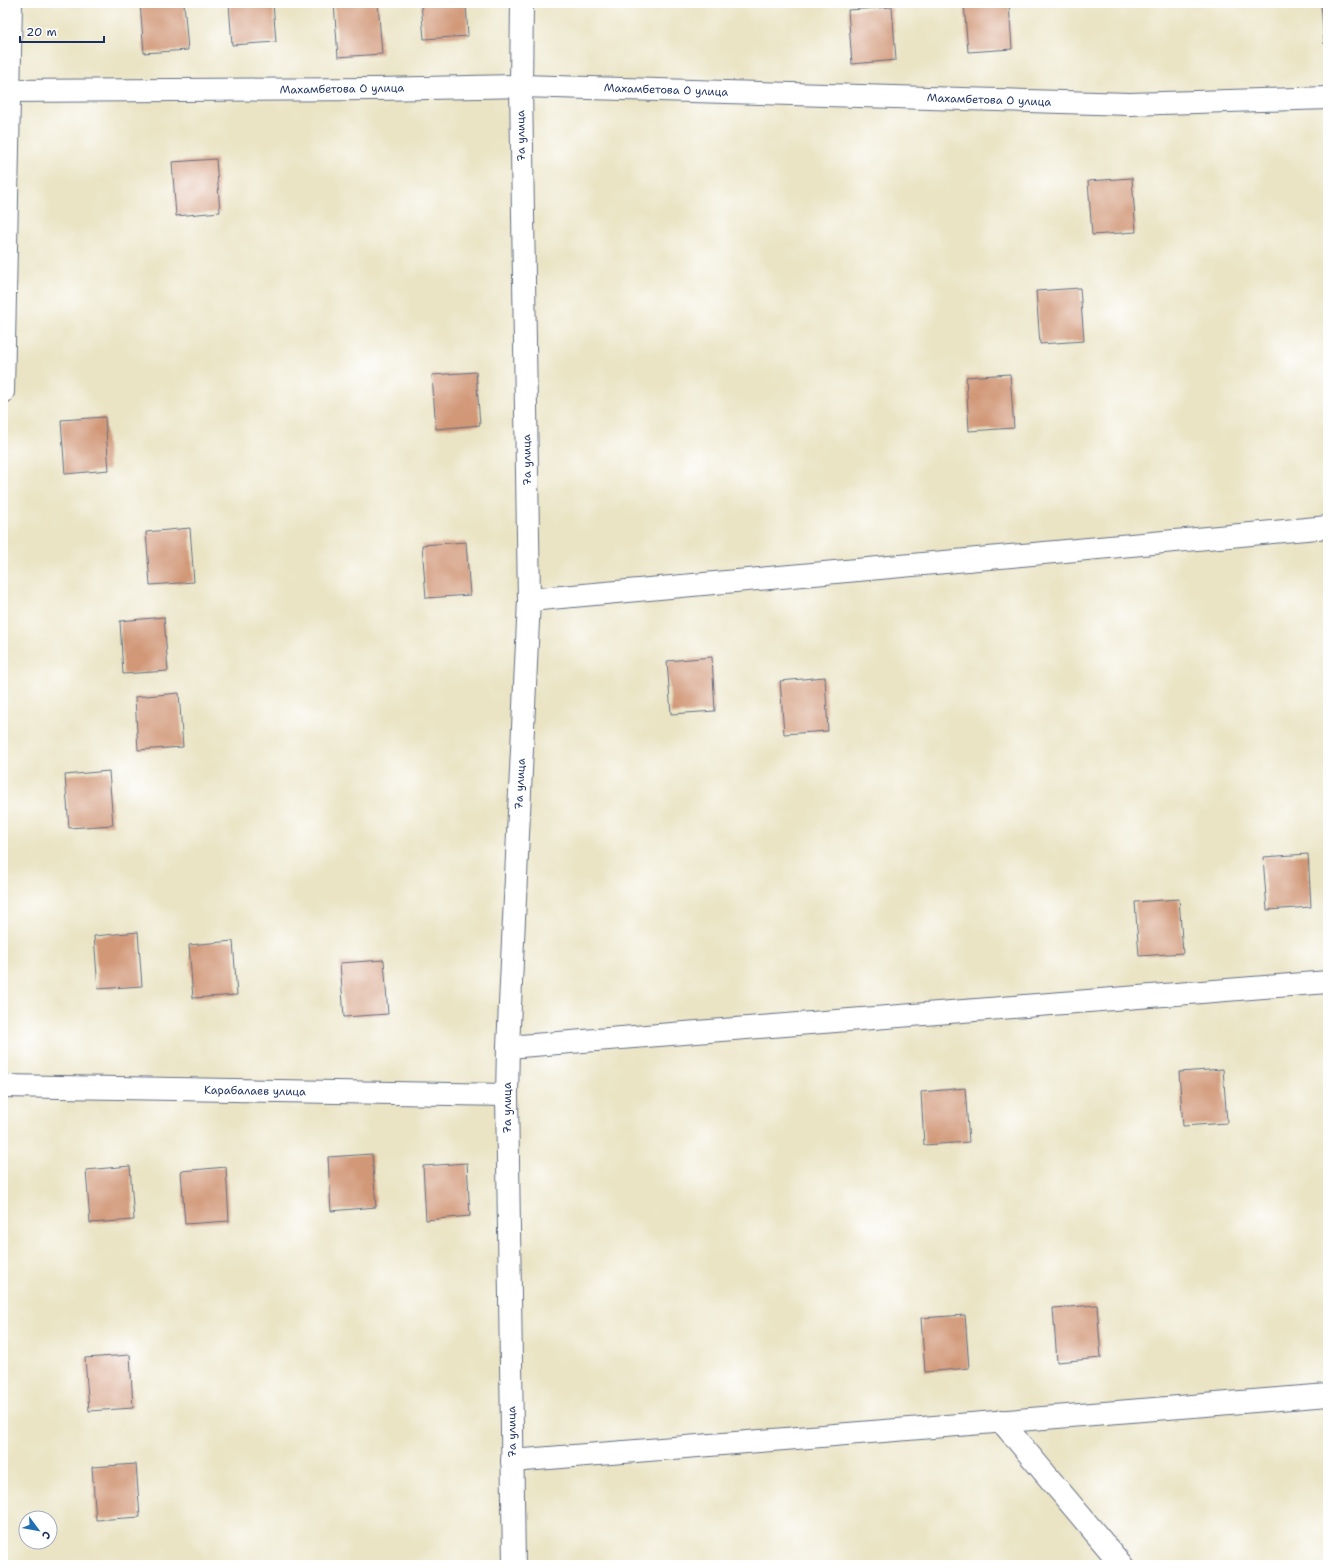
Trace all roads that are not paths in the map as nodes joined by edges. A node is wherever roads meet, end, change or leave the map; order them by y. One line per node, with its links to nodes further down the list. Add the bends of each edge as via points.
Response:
1 (11, 3): 4 (street)
2 (522, 3): 3 (street, 7а улица)
3 (520, 86): 4 (street, Махамбетова О улица); 5 (street, Махамбетова О улица, via 1130,104); 8 (street, 7а улица)
4 (6, 91): 6 (street)
5 (1328, 98)
6 (3, 392)
7 (1328, 528): 8 (street)
8 (529, 600): 10 (street, 7а улица)
9 (1328, 982): 10 (street)
10 (508, 1047): 12 (street, 7а улица)
11 (3, 1086): 12 (street, Карабалаев улица)
12 (507, 1095): 15 (street, 7а улица)
13 (1328, 1395): 14 (street)
14 (1001, 1421): 15 (street); 17 (street)
15 (512, 1461): 16 (street, 7а улица)
16 (514, 1565)
17 (1122, 1565)

